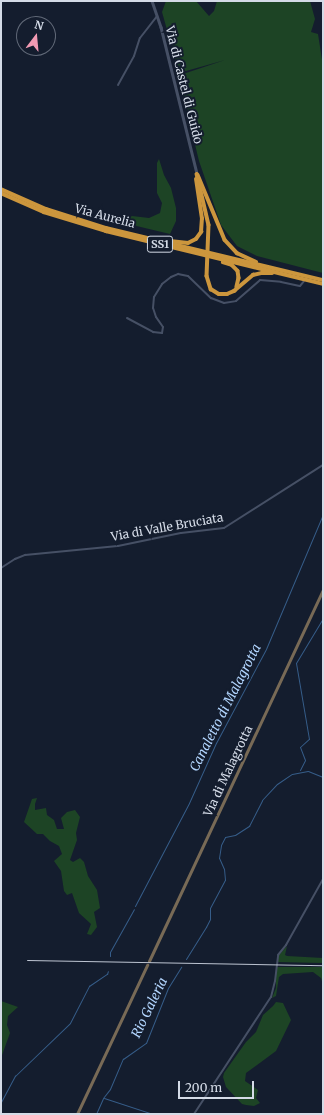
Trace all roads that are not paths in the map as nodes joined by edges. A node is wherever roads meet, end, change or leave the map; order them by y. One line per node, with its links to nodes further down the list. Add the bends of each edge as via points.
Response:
1 (152, 1): 2 (street, Via di Castel di Guido)
2 (158, 15): 3 (street, via 140,38 134,56); 4 (street, Via di Castel di Guido)
3 (118, 85)
4 (197, 174): 7 (highway, via 203,224 196,239 181,243); 9 (highway, via 220,231 235,251 254,261); 13 (highway, via 208,218 207,280 213,291 222,295)
5 (1, 189): 7 (highway, Via Aurelia / SS1, via 69,217)
6 (1, 193): 8 (highway, Via Aurelia / SS1, via 69,221)
7 (128, 233): 9 (highway, Via Aurelia / SS1)
8 (138, 239): 12 (highway, Via Aurelia / SS1); 13 (highway, via 144,243 232,265 238,271 239,277)
9 (317, 278): 10 (highway, Via Aurelia / SS1)
10 (323, 280)
11 (304, 281): 12 (highway, via 320,286); 13 (highway, via 262,273 250,276); 14 (street, via 299,286 260,280 236,301 224,303 211,298 188,276 178,274 162,284 154,297 155,316 164,327 163,332 153,332)
12 (323, 284)
13 (234, 291)
14 (127, 318)
15 (323, 465): 16 (street, Via di Valle Bruciata, via 222,529 182,532 118,546 25,555)
16 (1, 568)
17 (323, 589): 19 (main road, Via di Malagrotta)
18 (323, 879): 22 (street, via 278,955 271,997)
19 (149, 960)
20 (147, 965): 21 (main road)
21 (77, 1114)
22 (194, 1114)

